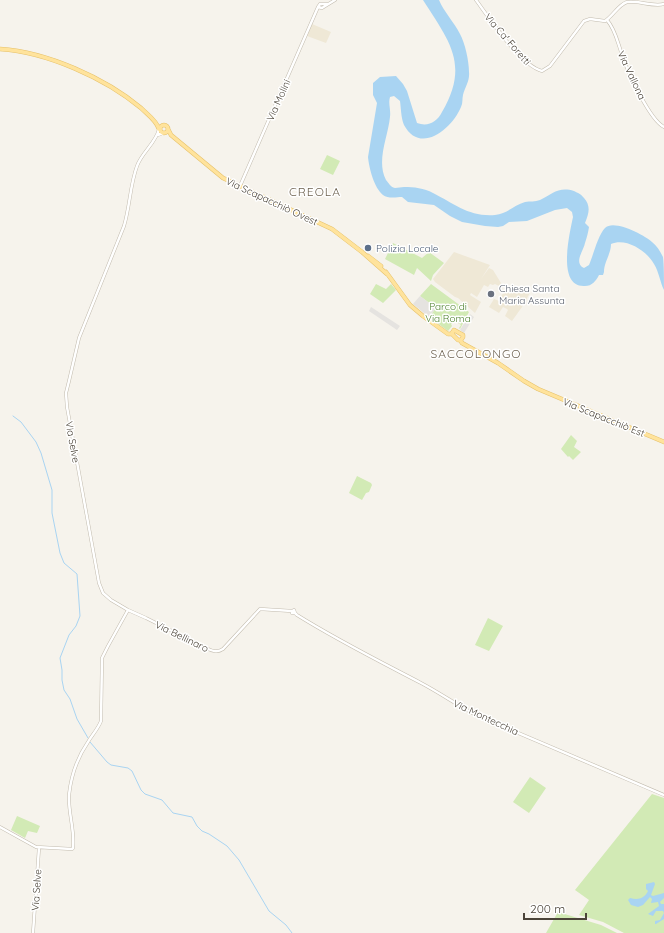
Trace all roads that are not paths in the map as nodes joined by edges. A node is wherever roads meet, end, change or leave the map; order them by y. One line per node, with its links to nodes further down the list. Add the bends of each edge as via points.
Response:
1 (335, 0): 14 (street, Via Molini, via 317,12)
2 (476, 0): 4 (street, Via Ca' Foretti, via 511,45 528,63 540,70 550,66 584,21)
3 (664, 4): 4 (street, via 626,2)
4 (607, 20): 8 (street, Via Vallona, via 612,26 623,59 637,88 656,120)
5 (0, 49): 6 (main road, Via Scapacchiò Ovest, via 39,55 100,80 121,93)
6 (155, 121): 7 (main road, Via Scapacchiò Ovest); 9 (main road, Via Scapacchiò Ovest)
7 (164, 124): 9 (main road); 10 (main road, Via Scapacchiò Ovest)
8 (664, 127)
9 (159, 129): 11 (main road, Via Scapacchiò Ovest); 12 (street, Via Selve)
10 (168, 129): 11 (main road); 13 (main road, Via Scapacchiò Ovest)
11 (164, 133): 12 (street); 13 (main road, Via Scapacchiò Ovest)
12 (158, 135): 18 (street, Via Selve, via 137,166 124,226 79,338 66,393 98,583 106,596)
13 (171, 135): 14 (main road, Via Scapacchiò Ovest, via 220,176)
14 (240, 187): 15 (main road, Via Scapacchiò Ovest, via 332,229 387,274 412,307 448,334)
15 (452, 334): 16 (main road); 16 (main road, via 453,331 457,331 463,336)
16 (460, 340): 17 (main road, Via Scapacchiò Est, via 543,392)
17 (664, 442)
18 (128, 610): 19 (street, Via Bellinaro, via 218,652 260,609); 22 (street, via 102,658 102,718 99,727 74,769 69,802 73,848)
19 (293, 612): 20 (street, Via Montecchia, via 470,712)
20 (664, 795)
21 (0, 827): 22 (street)
22 (39, 848): 23 (street, Via Selve)
23 (34, 933)

